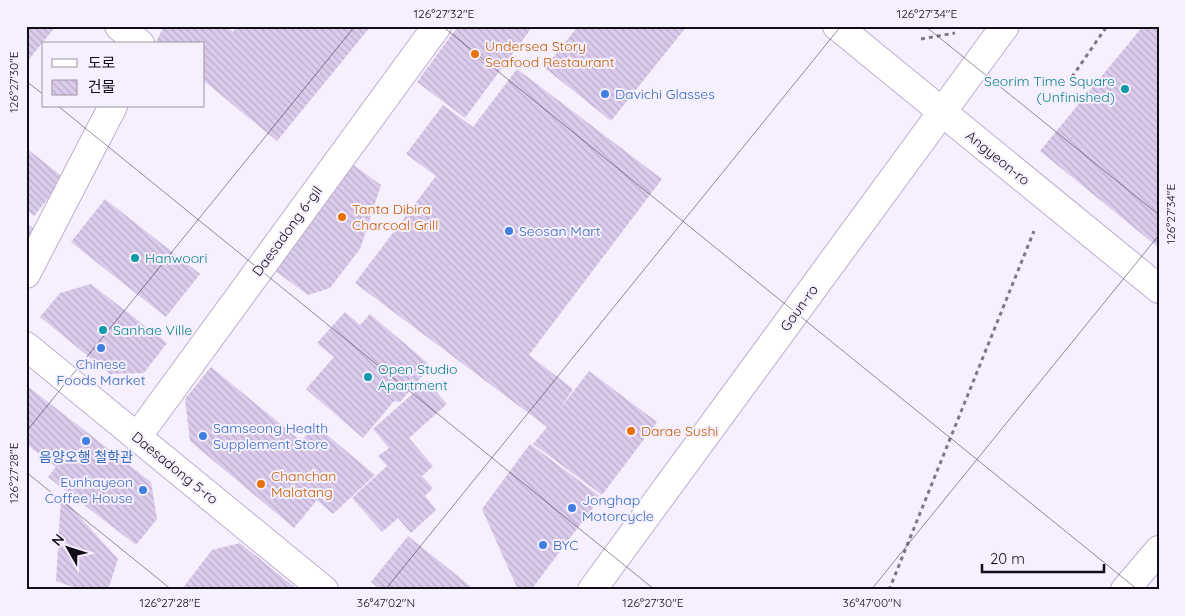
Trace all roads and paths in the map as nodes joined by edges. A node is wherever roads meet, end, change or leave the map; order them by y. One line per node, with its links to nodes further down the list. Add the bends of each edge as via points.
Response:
1 (119, 26): 9 (street)
2 (154, 26): 10 (street)
3 (437, 26): 18 (street, Daesadong 6-gil)
4 (837, 26): 13 (street, Angyeon-ro)
5 (1005, 26): 13 (street, Goun-ro)
6 (1107, 26): 11 (path)
7 (956, 33): 8 (path)
8 (921, 39)
9 (138, 42)
10 (147, 42)
11 (1072, 77)
12 (113, 108): 15 (street)
13 (942, 112): 14 (street, Angyeon-ro); 21 (street, Goun-ro)
14 (1048, 198): 16 (street, Angyeon-ro); 22 (path)
15 (26, 274)
16 (1159, 289)
17 (26, 346): 18 (street, Daesadong 5-ro)
18 (137, 437): 20 (street, Daesadong 5-ro)
19 (1159, 550): 23 (street)
20 (324, 590)
21 (592, 590)
22 (889, 590)
23 (1125, 590)

